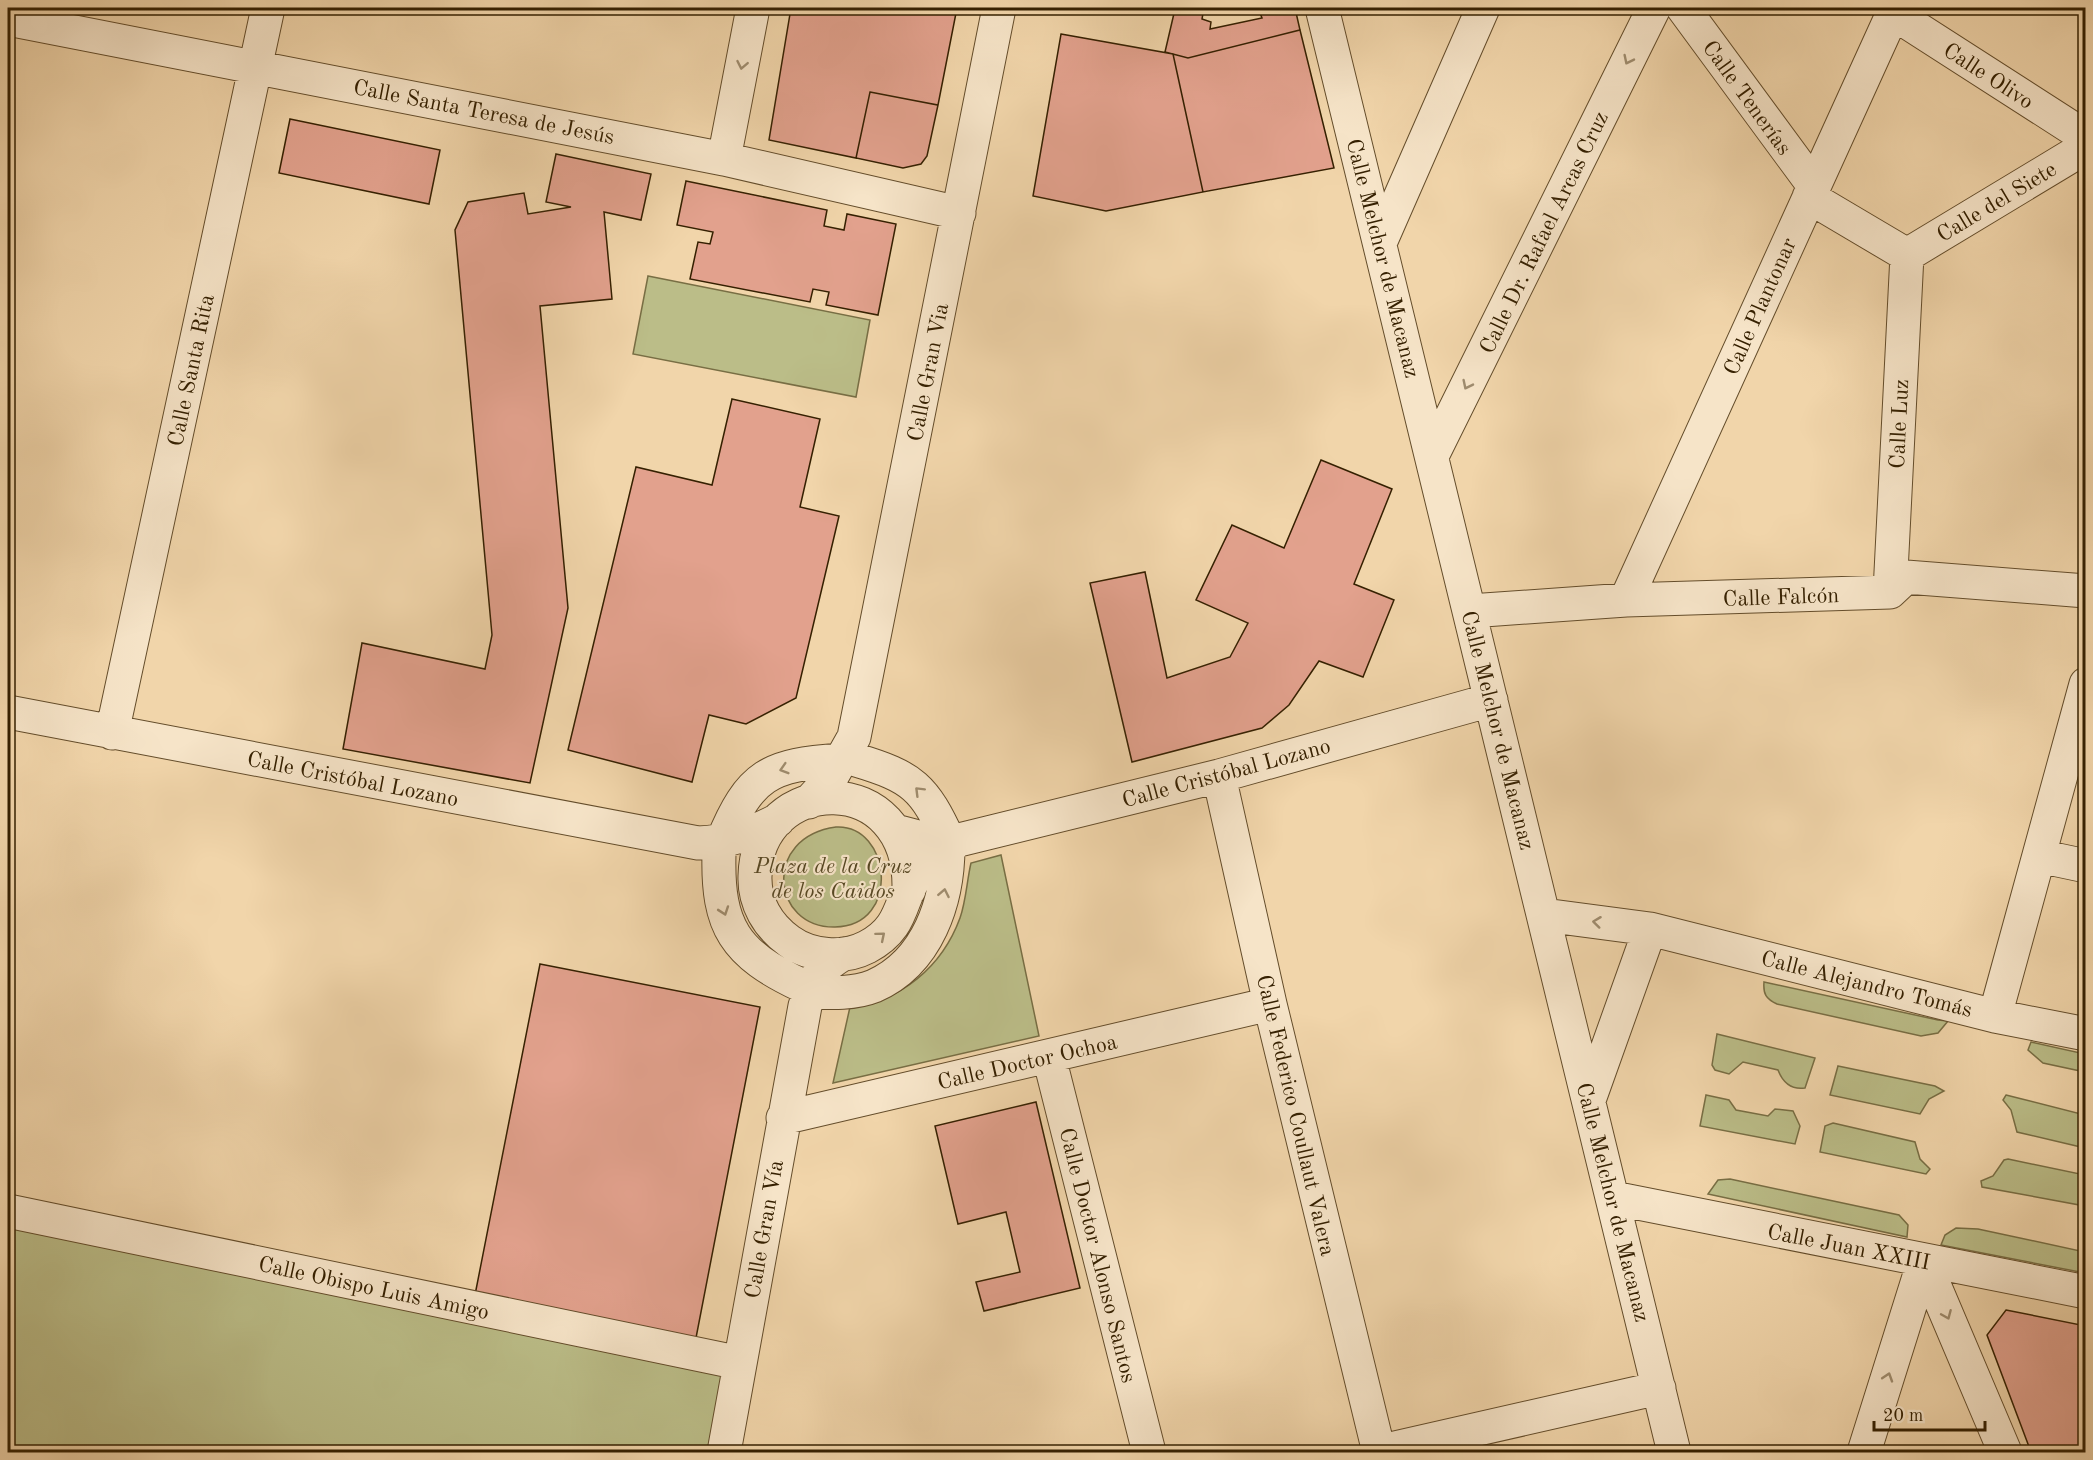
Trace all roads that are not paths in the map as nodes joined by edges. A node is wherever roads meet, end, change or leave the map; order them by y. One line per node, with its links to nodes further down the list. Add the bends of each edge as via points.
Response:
1 (268, 8): 10 (street, Calle Santa Rita)
2 (753, 8): 13 (street, one-way to 13)
3 (999, 8): 15 (street, Calle Gran Via)
4 (1322, 8): 16 (street, Calle Melchor de Macanaz)
5 (1483, 8): 16 (street)
6 (1654, 8): 18 (street, Calle Dr. Rafael Arcas Cruz, one-way to 18)
7 (1683, 8): 14 (street, Calle Tenerías)
8 (1893, 13): 11 (street, Calle Olivo); 14 (street, Calle Plantonar)
9 (8, 19): 10 (street, Calle Santa Teresa de Jesús)
10 (256, 66): 13 (street, Calle Santa Teresa de Jesús); 26 (street, Calle Santa Rita)
11 (2085, 137)
12 (2085, 147): 17 (street, Calle del Siete)
13 (724, 159): 15 (street, Calle Santa Teresa de Jesús)
14 (1812, 191): 17 (street, Calle Tenerías); 21 (street, Calle Plantonar)
15 (959, 213): 27 (street, Calle Gran Via)
16 (1380, 243): 18 (street, Calle Melchor de Macanaz)
17 (1907, 255): 20 (street, Calle Luz)
18 (1432, 456): 22 (street, Calle Melchor de Macanaz)
19 (2085, 591): 20 (street, Calle Falcón, via 1906,577)
20 (1890, 592): 21 (street, Calle Falcón)
21 (1626, 600): 22 (street, Calle Falcón)
22 (1470, 610): 24 (street, Calle Melchor de Macanaz)
23 (2085, 684): 35 (street)
24 (1491, 700): 28 (street, Calle Cristóbal Lozano); 39 (street, Calle Melchor de Macanaz)
25 (8, 712): 26 (street, Calle Cristóbal Lozano)
26 (112, 733): 34 (street, Calle Cristóbal Lozano)
27 (851, 752): 29 (street); 30 (street); 33 (street, one-way to 27, via 932,804 911,783); 34 (street, one-way to 34, via 775,771 754,785)
28 (1220, 776): 33 (street, Calle Cristóbal Lozano); 44 (street, Calle Federico Coullaut Valera)
29 (809, 802): 30 (street, via 821,798 846,799); 31 (street)
30 (869, 807): 32 (street, via 889,821)
31 (778, 820): 34 (street); 37 (street, via 763,839 755,862)
32 (895, 831): 33 (street); 38 (street, via 910,865)
33 (952, 842): 38 (street, via 919,870); 43 (street, one-way to 33, via 844,993 874,986 897,971 921,947 940,910)
34 (713, 846): 37 (street, via 742,866); 43 (street, one-way to 43, via 722,913 753,959)
35 (2039, 856): 36 (street); 45 (street)
36 (2085, 866)
37 (755, 887): 41 (street, via 761,911)
38 (909, 890): 42 (street, one-way to 38, via 867,947 886,933 902,913)
39 (1544, 915): 40 (street, Calle Alejandro Tomás, one-way to 39); 48 (street, Calle Melchor de Macanaz)
40 (1650, 929): 45 (street, Calle Alejandro Tomás); 48 (street)
41 (788, 940): 42 (street, via 819,954); 43 (street)
42 (843, 954): 43 (street, via 824,966)
43 (805, 995): 49 (street, Calle Gran Vía)
44 (1270, 1004): 47 (street, Calle Doctor Ochoa); 58 (street, Calle Federico Coullaut Valera)
45 (1995, 1016): 46 (street, Calle Alejandro Tomás)
46 (2085, 1034)
47 (1049, 1057): 49 (street, Calle Doctor Ochoa); 57 (street, Calle Doctor Alonso Santos)
48 (1589, 1100): 50 (street, Calle Melchor de Macanaz)
49 (783, 1118): 54 (street, Calle Gran Vía)
50 (1613, 1198): 52 (street, Calle Juan XXIII); 55 (street, Calle Melchor de Macanaz)
51 (8, 1211): 54 (street, Calle Obispo Luis Amigo)
52 (1924, 1261): 53 (street, Calle Juan XXIII); 60 (street, one-way to 52); 61 (street, one-way to 61)
53 (2085, 1292)
54 (740, 1362): 56 (street, Calle Gran Vía)
55 (1659, 1388): 58 (street); 59 (street, Calle Melchor de Macanaz)
56 (724, 1452)
57 (1149, 1452)
58 (1378, 1452)
59 (1674, 1452)
60 (1864, 1452)
61 (2005, 1452)

